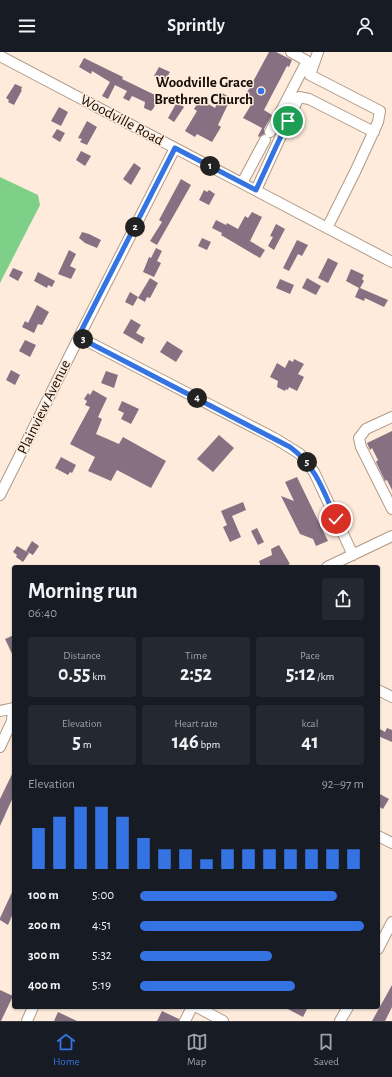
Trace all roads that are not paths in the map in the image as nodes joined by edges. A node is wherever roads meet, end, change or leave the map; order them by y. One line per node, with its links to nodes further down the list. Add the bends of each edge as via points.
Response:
1 (291, 52): 6 (street, via 307,61)
2 (318, 52): 4 (street, via 310,75 380,111)
3 (0, 56): 5 (street, Woodville Road)
4 (374, 132): 7 (street, via 309,99 299,97); 8 (street)
5 (175, 148): 6 (street, Woodville Road); 10 (street, Plainview Avenue)
6 (242, 183): 7 (street, Woodville Road)
7 (256, 190): 8 (street, Woodville Road)
8 (327, 228): 9 (street, Woodville Road)
9 (392, 262)
10 (78, 337): 12 (street, Plainview Avenue); 15 (street, via 276,438 300,454 314,472)
11 (392, 417): 13 (street, via 366,429 359,438)
12 (0, 495)
13 (392, 509)
14 (390, 541): 15 (street)
15 (353, 555): 16 (street)
16 (331, 565)
17 (380, 691): 18 (street)
18 (392, 697)
19 (12, 708): 20 (street)
20 (0, 711)
21 (12, 721): 22 (street)
22 (0, 747)
23 (380, 837): 24 (street)
24 (392, 843)
25 (392, 922): 26 (street)
26 (380, 945)
27 (32, 1009): 31 (street)
28 (191, 1009): 32 (street)
29 (201, 1009): 33 (street)
30 (347, 1009): 34 (street)
31 (27, 1021)
32 (185, 1021)
33 (223, 1021)
34 (340, 1021)

